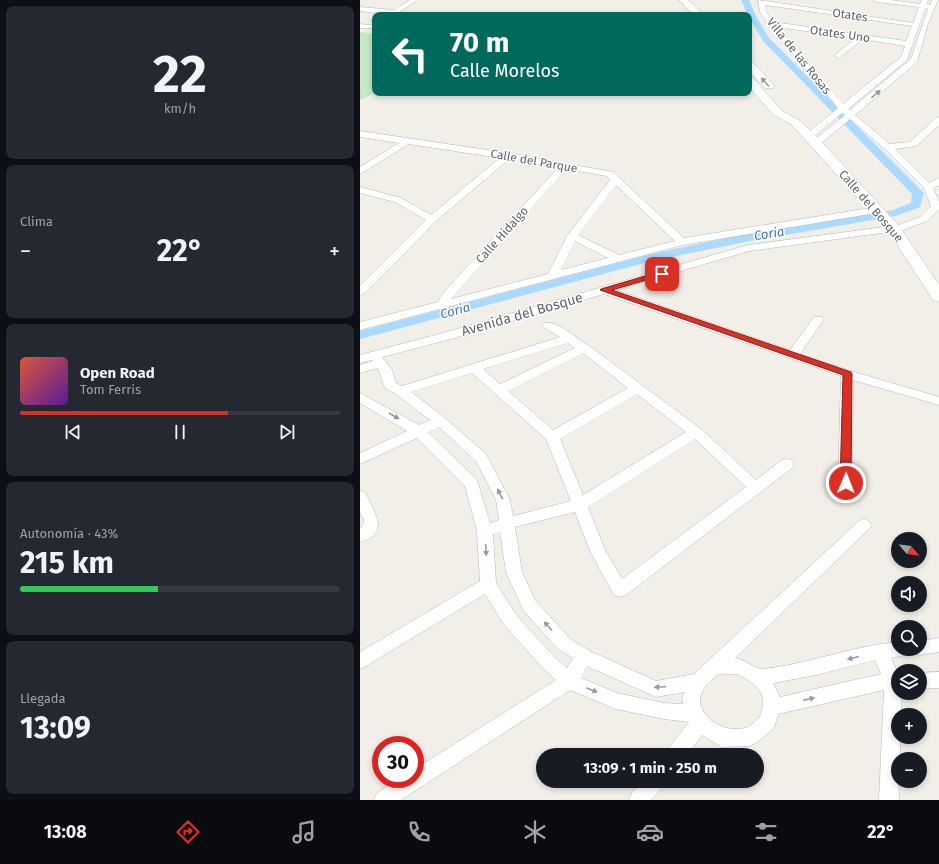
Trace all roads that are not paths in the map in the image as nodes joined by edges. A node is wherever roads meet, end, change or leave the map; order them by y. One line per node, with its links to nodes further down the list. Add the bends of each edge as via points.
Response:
1 (414, 0): 8 (street)
2 (683, 0): 9 (street)
3 (876, 0): 5 (street)
4 (761, 1): 10 (street, Villa de las Rosas, via 763,12); 11 (street, Otates)
5 (931, 3): 11 (street); 20 (street, one-way to 5, via 914,60 930,22)
6 (360, 9): 7 (street)
7 (379, 12)
8 (395, 12)
9 (696, 12)
10 (771, 24): 14 (street, Otates Uno); 19 (street, Villa de las Rosas)
11 (916, 24): 15 (street)
12 (360, 26): 13 (street)
13 (372, 26)
14 (862, 37): 15 (street, Otates Uno); 16 (street)
15 (909, 44): 19 (street, via 904,58)
16 (839, 56)
17 (752, 68): 22 (street, Calle del Bosque, one-way to 17, via 791,111)
18 (752, 83): 22 (street, Calle del Bosque, via 778,113)
19 (841, 110): 20 (street, Villa de las Rosas); 24 (street, via 822,126)
20 (848, 117): 24 (street, via 829,132); 26 (street, Villa de las Rosas)
21 (939, 120): 26 (street, via 912,144)
22 (795, 122): 24 (street, Calle del Bosque)
23 (360, 134): 25 (street, Calle del Parque)
24 (812, 140): 35 (street, Calle del Bosque)
25 (408, 141): 27 (street, Calle del Parque); 29 (street)
26 (888, 146): 32 (street, Villa de las Rosas)
27 (507, 156): 28 (street, Calle del Parque); 36 (street)
28 (564, 166): 30 (street, Calle del Parque, via 610,174); 44 (street, Calle Hidalgo, via 448,294)
29 (360, 171)
30 (615, 180): 37 (street); 38 (street, Calle del Parque)
31 (939, 181): 32 (street)
32 (928, 187): 34 (street)
33 (360, 190): 36 (street, via 398,200)
34 (936, 212): 35 (street, Avenida del Bosque, via 909,226)
35 (884, 218): 38 (street); 41 (street, Avenida del Bosque, via 748,248); 43 (street, Calle del Bosque)
36 (432, 219): 42 (street)
37 (572, 236): 39 (street); 40 (street)
38 (682, 242): 39 (street)
39 (618, 259): 40 (street)
40 (553, 275): 44 (street)
41 (604, 290): 50 (street); 51 (street, Avenida del Bosque)
42 (360, 292)
43 (939, 297)
44 (442, 305): 46 (street)
45 (818, 319): 50 (street)
46 (360, 326)
47 (548, 326): 48 (street)
48 (570, 338): 49 (street); 52 (street)
49 (584, 348): 55 (street); 56 (street)
50 (793, 355): 54 (street)
51 (372, 359): 53 (street, Avenida del Bosque); 57 (street, via 386,370 390,385)
52 (474, 368): 56 (street); 57 (street)
53 (360, 369)
54 (848, 374): 59 (street); 66 (street)
55 (638, 388): 62 (street); 63 (street)
56 (499, 390): 63 (street)
57 (401, 392): 60 (street)
58 (360, 397): 61 (street, one-way to 61)
59 (939, 401)
60 (440, 421): 61 (street); 70 (street, one-way to 60, via 503,500 481,458)
61 (418, 431): 64 (street); 72 (street, via 472,484)
62 (696, 432): 67 (street); 69 (street)
63 (552, 437): 69 (street)
64 (360, 460)
65 (787, 464): 67 (street)
66 (846, 483)
67 (756, 487): 69 (street, via 620,590 598,550)
68 (360, 496): 73 (street, via 371,520 371,528)
69 (579, 505): 70 (street)
70 (507, 523): 72 (street); 79 (street, one-way to 70, via 564,644 529,605 514,572)
71 (864, 525): 81 (street)
72 (485, 531): 74 (street, one-way to 74)
73 (360, 536)
74 (488, 584): 80 (street); 85 (street, via 511,621)
75 (939, 645): 76 (street)
76 (927, 647)
77 (891, 650): 78 (street)
78 (880, 651): 82 (street); 83 (street, one-way to 83, via 816,667)
79 (584, 656): 85 (street); 86 (street, one-way to 79, via 656,689)
80 (360, 661)
81 (713, 668): 83 (street, via 737,666); 86 (street)
82 (891, 674)
83 (760, 677): 90 (street, via 772,698)
84 (939, 680): 87 (street)
85 (569, 681): 91 (street, one-way to 91, via 616,700); 94 (street)
86 (698, 681): 91 (street, via 692,698)
87 (927, 681)
88 (891, 682): 90 (street, one-way to 88)
89 (894, 700): 96 (street)
90 (770, 707): 91 (street, via 768,722 749,737 722,738)
91 (697, 719): 92 (street)
92 (679, 748)
93 (648, 788): 95 (street)
94 (384, 800)
95 (639, 800)
96 (889, 800)

